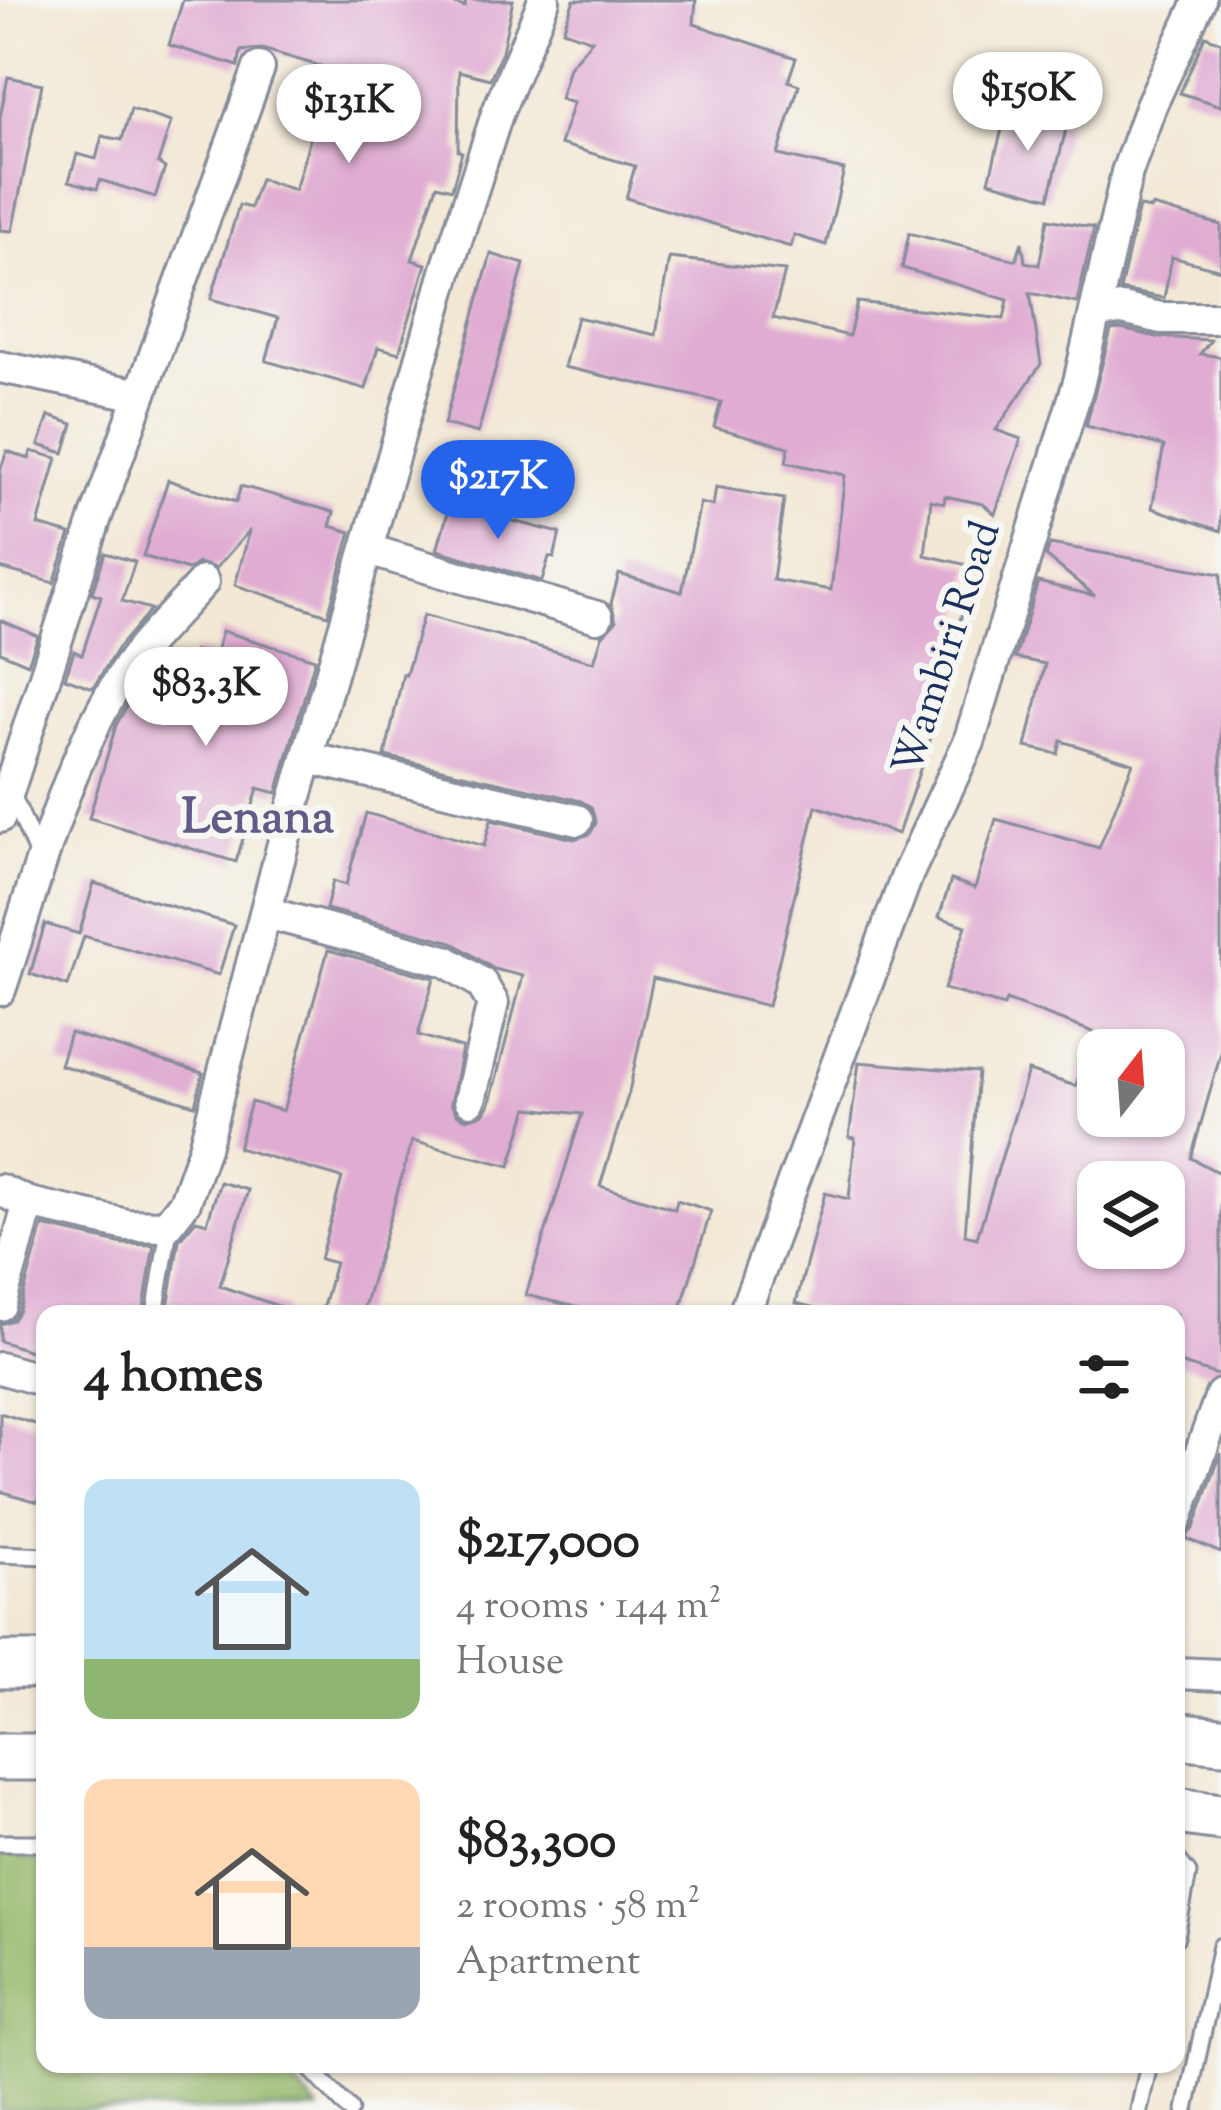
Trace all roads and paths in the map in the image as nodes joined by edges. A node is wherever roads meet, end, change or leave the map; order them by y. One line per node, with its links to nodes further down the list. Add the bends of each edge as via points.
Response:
1 (544, 0): 8 (street, via 496,114)
2 (1200, 0): 4 (street, Wambiri Road, via 1127,172)
3 (259, 68): 7 (street)
4 (1096, 311): 5 (street); 23 (street, Wambiri Road, via 969,742 908,873)
5 (1221, 318)
6 (0, 367): 7 (street)
7 (140, 395): 12 (street)
8 (368, 550): 10 (street); 11 (street)
9 (203, 582): 14 (street, via 110,696)
10 (597, 617)
11 (308, 758): 13 (street); 15 (street)
12 (4, 802): 14 (lane)
13 (577, 820)
14 (42, 866): 16 (street)
15 (267, 913): 17 (street, via 446,961 481,983 493,1003); 20 (street, via 204,1148)
16 (0, 990)
17 (470, 1100)
18 (0, 1190): 19 (street)
19 (29, 1203): 20 (street, via 127,1225); 21 (street)
20 (170, 1220): 22 (lane)
21 (0, 1305)
22 (156, 1305)
23 (747, 1305)
24 (0, 1368): 25 (street)
25 (36, 1378)
26 (1221, 1395): 27 (street)
27 (1185, 1496)
28 (0, 1554): 29 (lane)
29 (36, 1556)
30 (0, 1665): 31 (main road)
31 (36, 1665)
32 (1185, 1673): 33 (street)
33 (1221, 1675)
34 (1185, 1736): 35 (main road)
35 (1221, 1740)
36 (0, 1757): 37 (main road)
37 (36, 1757)
38 (1185, 1812): 39 (main road)
39 (1221, 1817)
40 (0, 1843): 41 (lane)
41 (36, 1843)
42 (1221, 1946): 47 (lane)
43 (315, 2073): 45 (lane)
44 (1147, 2073): 46 (lane)
45 (350, 2110)
46 (1139, 2110)
47 (1186, 2110)

